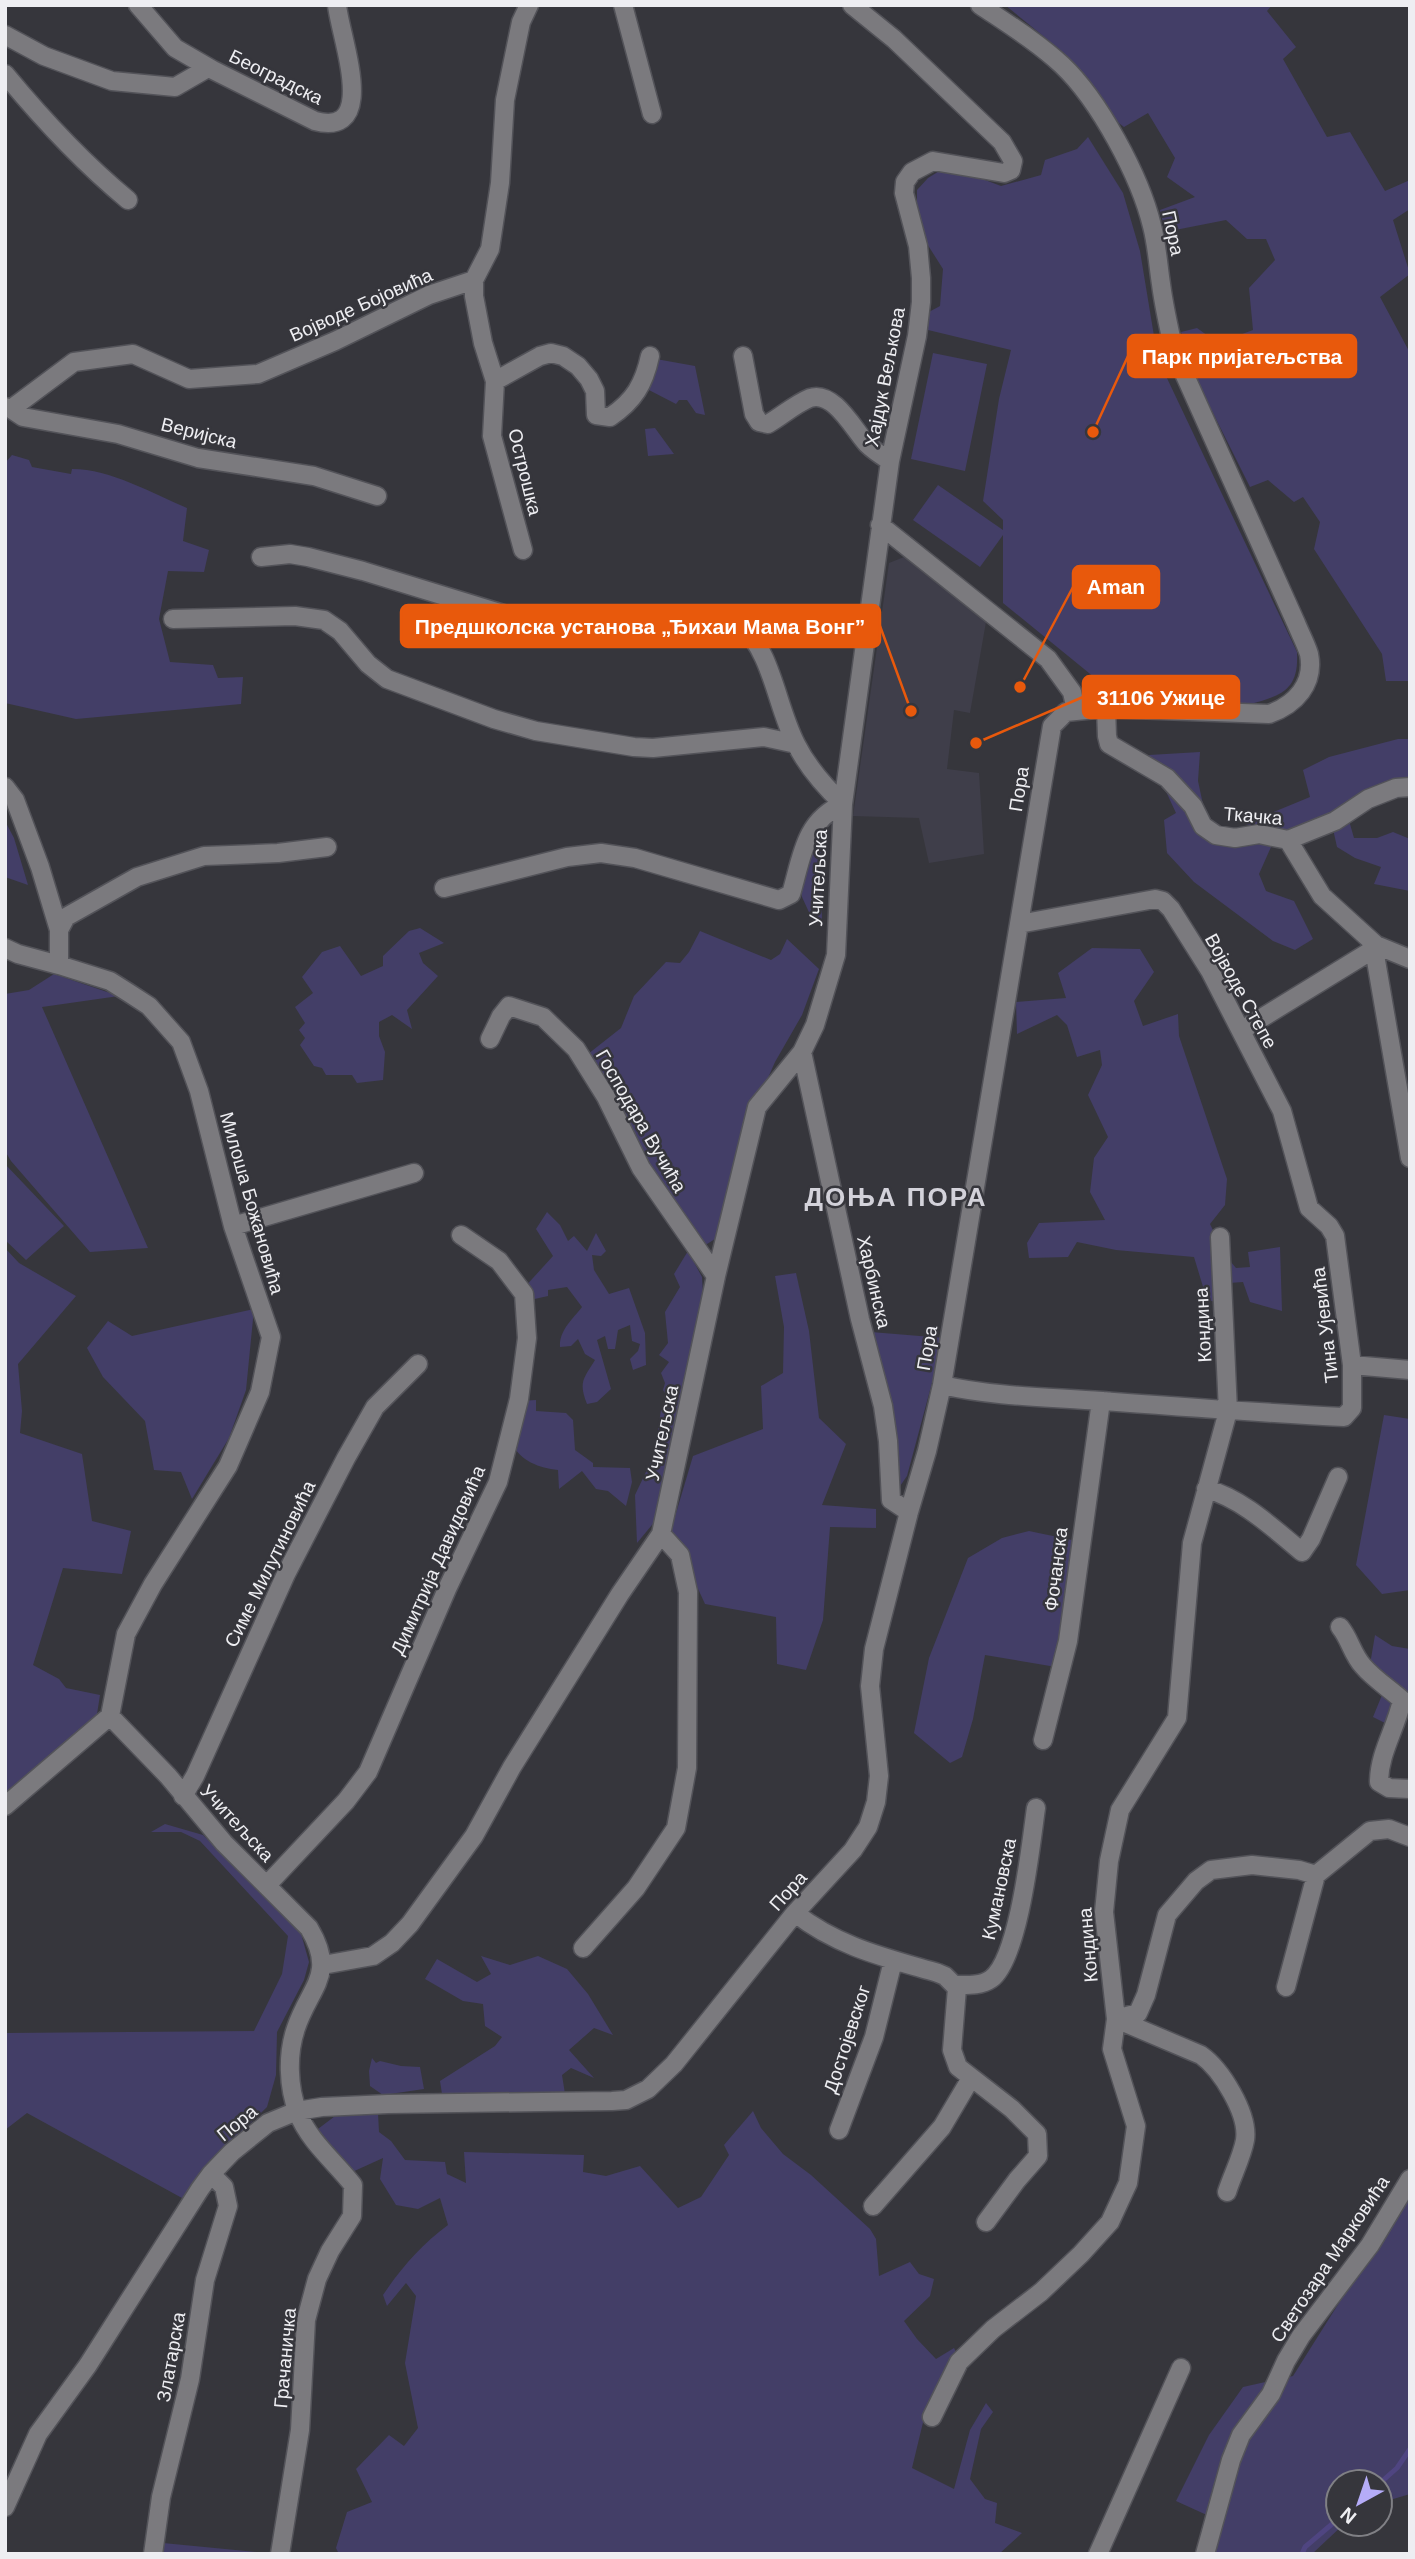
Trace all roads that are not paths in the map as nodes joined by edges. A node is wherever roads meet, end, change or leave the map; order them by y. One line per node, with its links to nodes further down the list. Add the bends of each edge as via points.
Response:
1 (138, 5): 8 (street, Београдска, via 167,41)
2 (337, 5): 8 (street, Београдска, via 353,89 348,112 339,122 315,121)
3 (529, 5): 12 (street, via 521,22 505,100 491,248)
4 (623, 5): 10 (street)
5 (852, 5): 17 (street, Хајдук Вељкова, via 1002,142 1013,161 1012,170 1004,173 933,161 912,172 905,182 918,246 921,302)
6 (980, 5): 23 (street, Пора, via 1064,67 1101,117 1139,186 1153,229 1174,351 1309,655 1301,692 1290,705 1269,713)
7 (5, 34): 8 (street, via 44,56 112,81 175,87)
8 (208, 68)
9 (5, 74): 11 (street, via 56,135)
10 (652, 114)
11 (128, 200)
12 (474, 280): 15 (street, Острошка, via 483,344); 16 (street, Војводе Бојовића, via 429,295 258,374 189,379 133,355 74,362)
13 (650, 356): 15 (street, via 640,390 610,417 596,415 595,391 578,366 563,356 540,356)
14 (743, 356): 17 (street, via 759,422 768,424 808,399 822,397)
15 (495, 381): 20 (street, Острошка, via 492,436)
16 (8, 408): 18 (street, Веријска, via 23,417 118,434 198,458 314,476)
17 (890, 461): 19 (street, Хајдук Вељкова)
18 (377, 496)
19 (880, 524): 24 (street, via 1048,659 1072,692); 28 (street, Хајдук Вељкова)
20 (523, 550)
21 (261, 557): 25 (street, via 308,557 539,625 626,629 740,623 760,647)
22 (173, 618): 25 (street, via 295,616 324,620 387,678 537,731 653,748 764,737)
23 (1106, 708): 24 (street, Пора); 29 (street, Ткачка, via 1109,744 1167,778 1193,806 1203,826 1216,835 1259,834)
24 (1076, 710): 32 (street, Пора, via 1061,715 1048,735)
25 (796, 744): 28 (street, via 818,779)
26 (5, 787): 33 (street, via 15,800)
27 (1410, 787): 29 (street, Ткачка, via 1368,799 1335,821)
28 (843, 804): 31 (street, via 828,810 814,824 790,894 779,900 635,858 601,853); 40 (street, Учитељска, via 835,955 815,1025)
29 (1288, 840): 34 (street, via 1322,896)
30 (327, 847): 33 (street, via 204,856 137,877 66,917)
31 (444, 888)
32 (1019, 924): 38 (street, Војводе Степе, via 1163,901 1210,971); 51 (street, Пора)
33 (59, 930): 37 (street)
34 (1375, 947): 36 (street); 38 (street); 41 (street)
35 (5, 948): 37 (street, Милоша Божановића)
36 (1410, 959)
37 (59, 965): 43 (street, Милоша Божановића, via 110,981 130,993 149,1006 181,1042 199,1091)
38 (1242, 1030): 45 (street, Војводе Степе, via 1282,1111 1309,1208)
39 (490, 1039): 47 (street, Господара Вучића, via 509,1006 543,1017 576,1049 606,1097 640,1168)
40 (802, 1052): 47 (street, Учитељска, via 757,1107); 56 (street, Харбинска, via 883,1406 889,1494)
41 (1410, 1158)
42 (414, 1173): 43 (street)
43 (233, 1226): 59 (street, Милоша Божановића, via 271,1337 260,1392 228,1466 126,1634)
44 (461, 1236): 67 (street, Димитрија Давидовића, via 499,1261 524,1294 527,1338 519,1399 498,1482 368,1772)
45 (1335, 1236): 49 (street, Тина Ујевића)
46 (1220, 1237): 53 (street, Кондина)
47 (716, 1276): 57 (street, Учитељска)
48 (418, 1364): 62 (street, Симе Милутиновића, via 375,1407 346,1458 286,1574)
49 (1352, 1365): 50 (street); 53 (street, Тина Ујевића, via 1352,1408 1343,1417)
50 (1410, 1370)
51 (942, 1385): 52 (street, via 1009,1396); 56 (street, Пора)
52 (1101, 1401): 53 (street); 60 (street, Фочанска, via 1068,1642)
53 (1228, 1411): 55 (street, Кондина)
54 (1338, 1477): 55 (street, via 1301,1552 1222,1493)
55 (1206, 1489): 74 (street, Кондина, via 1192,1544 1177,1718 1120,1810 1109,1861 1104,1912)
56 (909, 1512): 68 (street, Пора, via 871,1665 879,1776 873,1815 853,1850)
57 (662, 1534): 69 (street, via 680,1555 688,1592 687,1768 676,1828 636,1888); 71 (street, Учитељска, via 512,1767 474,1836 410,1924 373,1956)
58 (1340, 1627): 61 (street, via 1364,1667 1402,1700 1379,1766 1379,1782 1389,1788)
59 (110, 1716): 62 (street, Учитељска); 63 (street)
60 (1043, 1740)
61 (1410, 1789)
62 (183, 1796): 67 (street, Учитељска)
63 (5, 1806)
64 (1036, 1808): 72 (street, Кумановска, via 1017,1919 1002,1969 976,1985)
65 (1410, 1838): 66 (street, via 1389,1829 1370,1831)
66 (1316, 1875): 73 (street); 74 (street, via 1252,1865 1212,1870 1196,1881 1167,1915 1138,2013)
67 (267, 1885): 71 (street, Учитељска, via 309,1928)
68 (795, 1913): 70 (street, via 837,1940); 76 (street, Пора, via 674,2064 637,2096 612,2101)
69 (583, 1948)
70 (893, 1961): 72 (street, via 938,1973); 77 (street, Достојевског, via 874,2036)
71 (323, 1965): 76 (street, via 293,2043 289,2074)
72 (955, 1985): 75 (street, via 952,2050 958,2067)
73 (1286, 1987)
74 (1116, 2019): 80 (street, via 1201,2055 1223,2079 1244,2121 1245,2140); 84 (street, Кондина, via 1112,2049 1136,2126 1128,2183 1110,2222 1041,2292 959,2362)
75 (971, 2077): 81 (street, via 942,2127); 82 (street, via 1037,2134 1038,2155)
76 (297, 2110): 78 (street, Пора, via 268,2123); 87 (street, Грачаничка, via 307,2132 353,2185 353,2196 352,2216 317,2279 306,2320 300,2430)
77 (839, 2130)
78 (211, 2174): 85 (street, Пора, via 38,2434); 86 (street, Златарска, via 224,2187 228,2206 205,2280 190,2379 161,2497)
79 (1410, 2179): 89 (street, Светозара Марковића, via 1370,2245 1301,2336 1271,2394 1241,2435)
80 (1227, 2192)
81 (873, 2206)
82 (986, 2222)
83 (1181, 2368): 88 (street)
84 (932, 2417)
85 (5, 2507)
86 (153, 2554)
87 (280, 2554)
88 (1098, 2554)
89 (1205, 2554)

